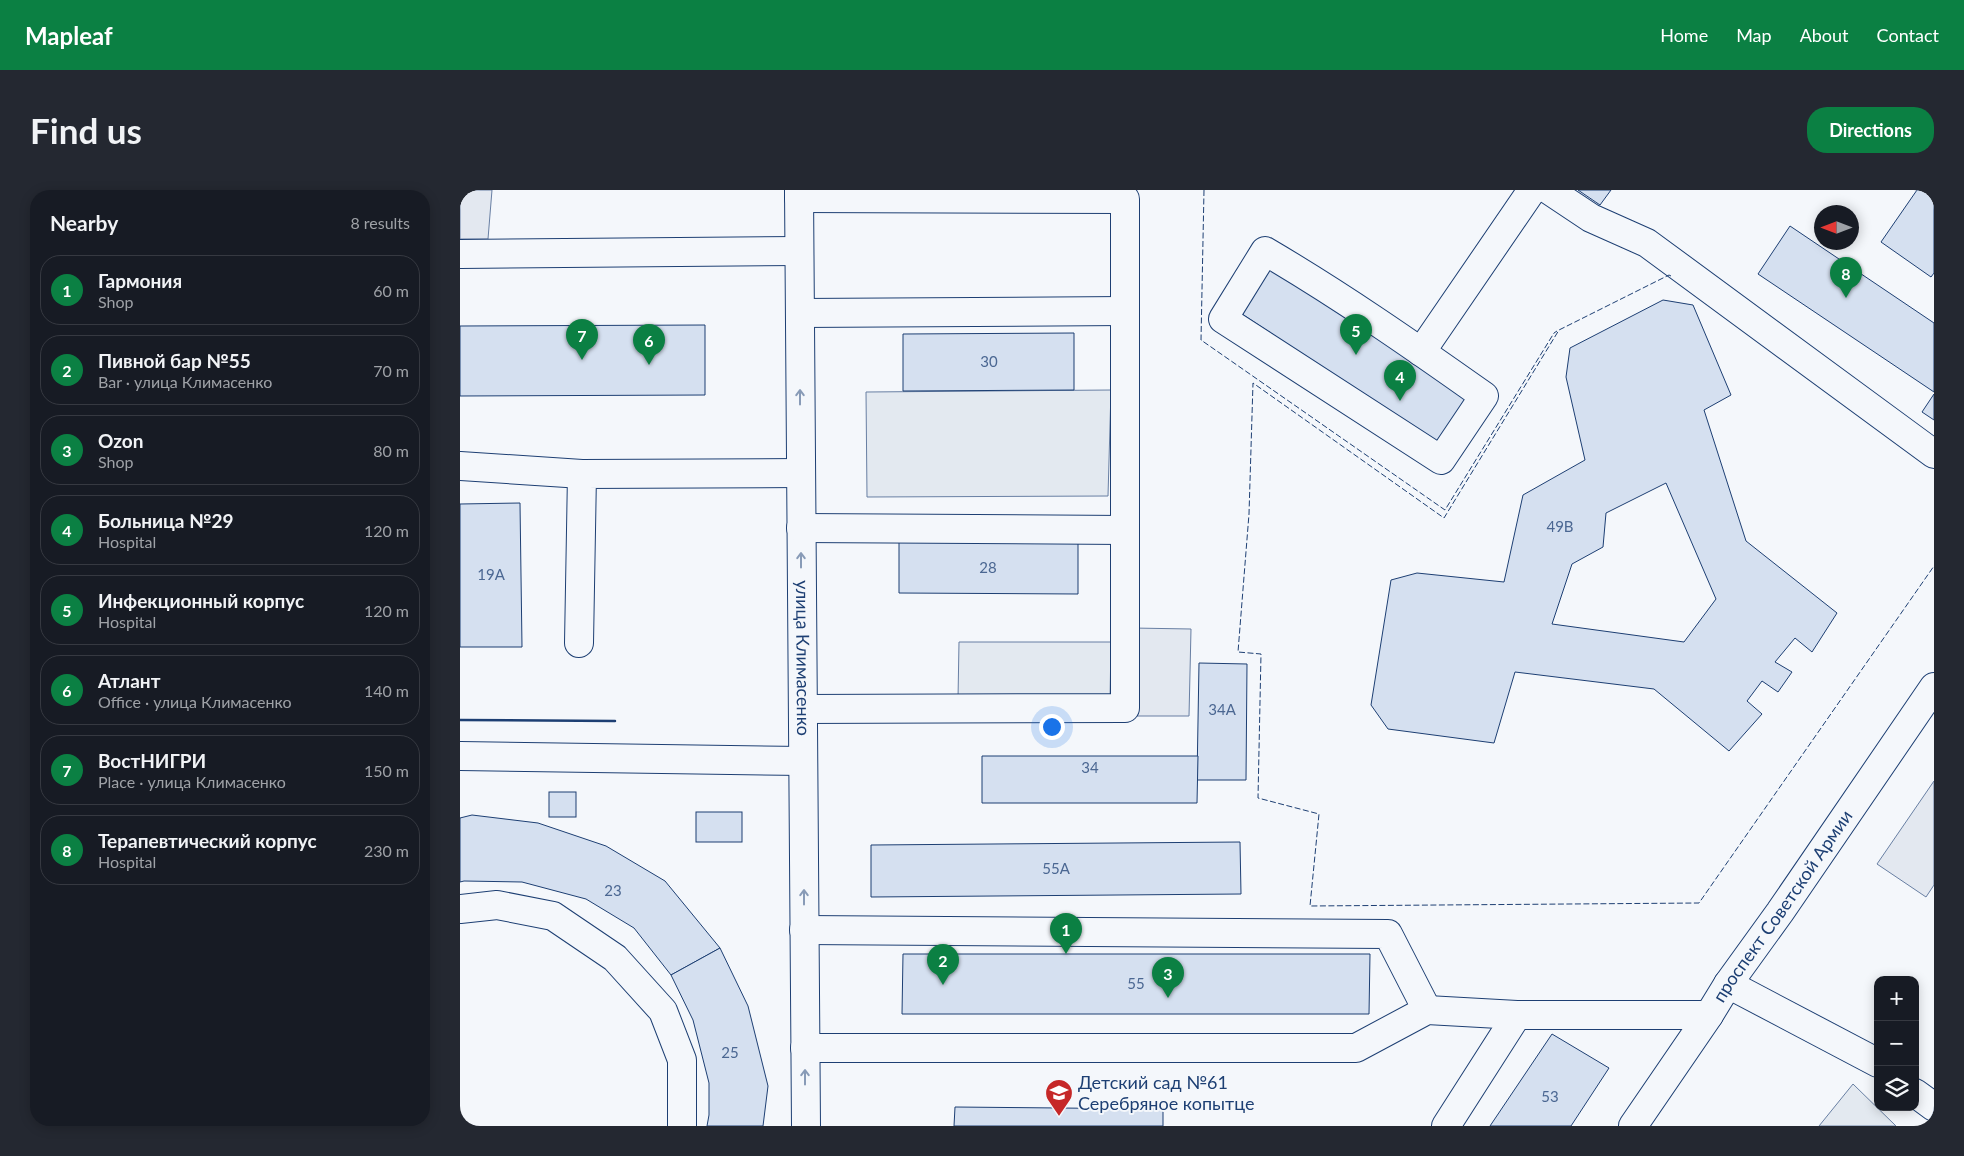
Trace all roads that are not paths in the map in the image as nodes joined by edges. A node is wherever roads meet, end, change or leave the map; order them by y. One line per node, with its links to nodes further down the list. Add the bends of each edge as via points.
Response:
1 (1532, 190): 8 (street)
2 (1549, 190): 9 (street, via 1592,218 1647,243)
3 (799, 194): 4 (street, улица Климасенко); 6 (street, via 1125,199)
4 (799, 251): 5 (street); 7 (street, улица Климасенко)
5 (460, 254)
6 (1125, 311): 7 (street); 14 (street)
7 (800, 313): 11 (street, улица Климасенко, one-way to 7)
8 (1421, 352): 8 (street, via 1265,251 1223,319 1441,460 1484,396)
9 (1934, 454)
10 (460, 466): 12 (street)
11 (801, 473): 12 (street); 13 (street, улица Климасенко)
12 (582, 474): 15 (street)
13 (801, 528): 14 (street); 17 (street, улица Климасенко, one-way to 13)
14 (1125, 530): 17 (street, via 1125,708)
15 (579, 643)
16 (1934, 688): 22 (street, проспект Советской Армии)
17 (802, 709): 19 (street, улица Климасенко)
18 (460, 756): 19 (street)
19 (803, 761): 21 (street, улица Климасенко, one-way to 19)
20 (460, 909): 30 (street, via 497,905 553,916 615,958 663,1011 682,1060)
21 (804, 930): 23 (street, via 1388,934); 26 (street, улица Климасенко)
22 (1728, 984): 25 (street, проспект Советской Армии); 27 (street)
23 (1427, 1010): 24 (street); 26 (street, via 1356,1048)
24 (1518, 1015): 25 (street); 32 (street)
25 (1709, 1015): 33 (street, проспект Советской Армии)
26 (805, 1048): 31 (street, улица Климасенко, one-way to 26)
27 (1874, 1061)
28 (1919, 1096): 29 (street)
29 (1934, 1107)
30 (682, 1126)
31 (806, 1126)
32 (1446, 1126)
33 (1633, 1126)

